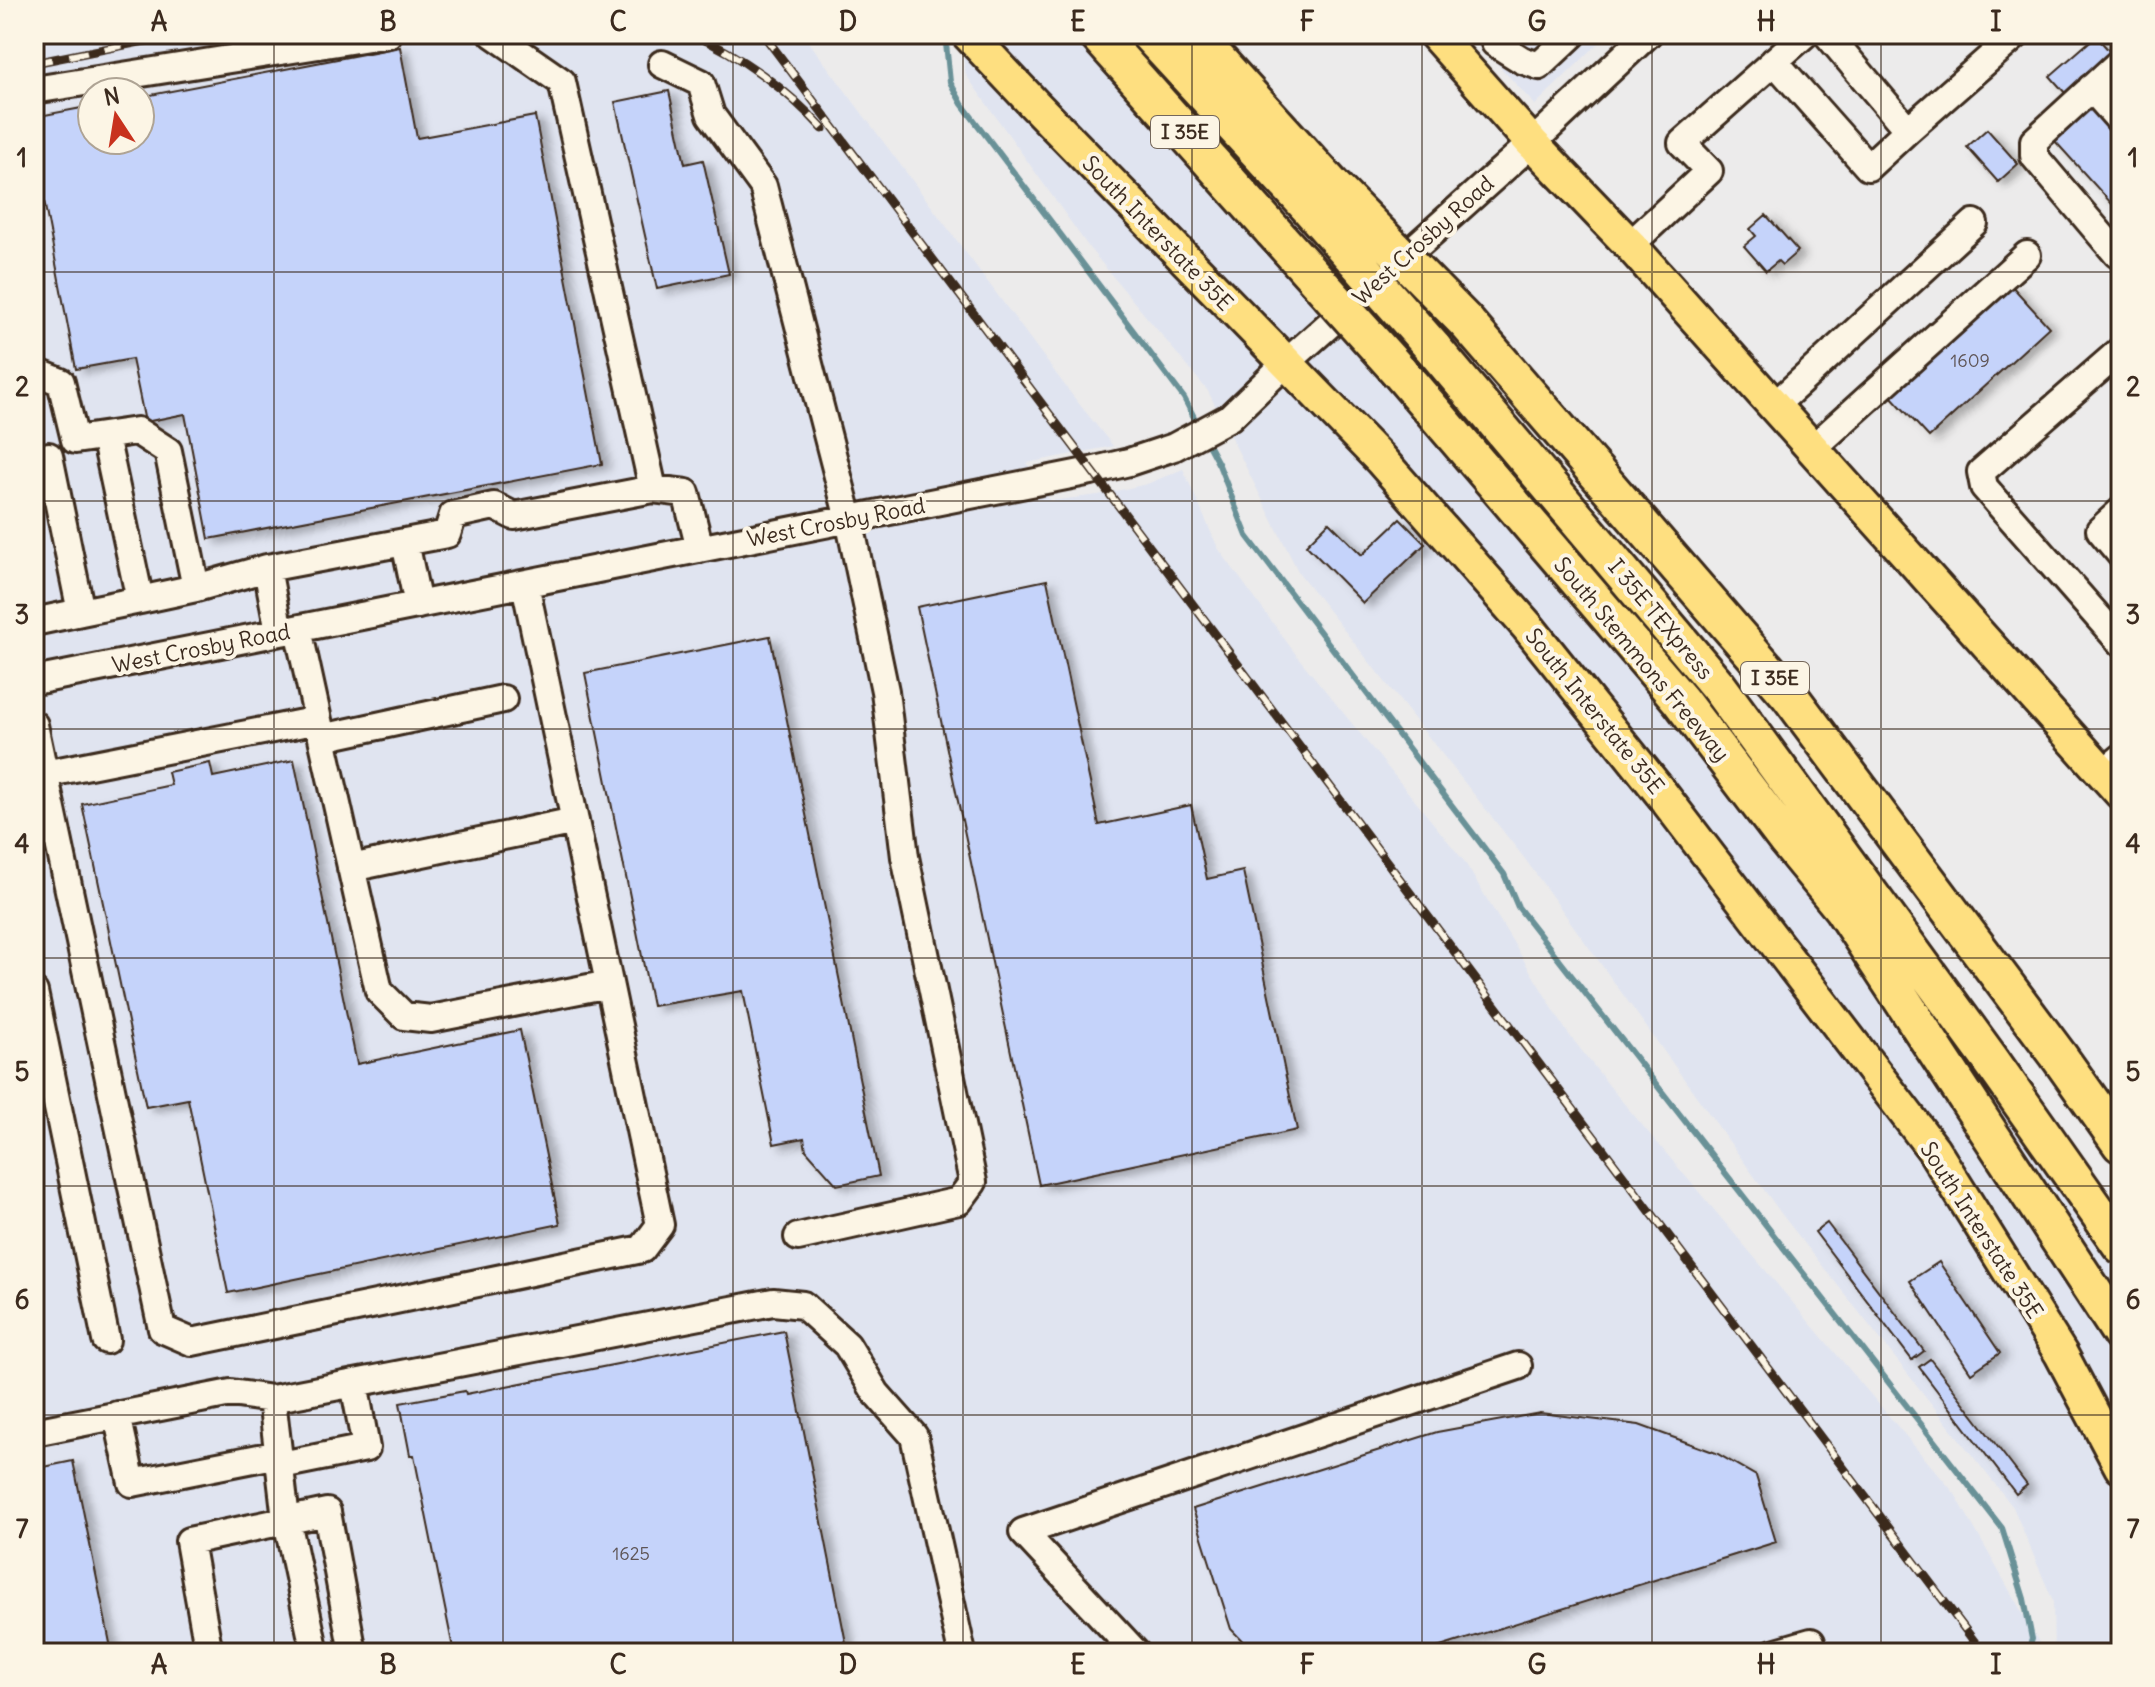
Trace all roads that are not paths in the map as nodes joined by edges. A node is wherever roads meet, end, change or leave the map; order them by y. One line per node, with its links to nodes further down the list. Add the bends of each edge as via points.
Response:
1 (388, 34): 19 (street)
2 (493, 34): 36 (street, via 562,82)
3 (968, 34): 29 (main road, South Interstate 35E)
4 (1097, 34): 64 (highway, South Stemmons Freeway / I 35E, bridge, via 1398,370 1680,700 1842,908)
5 (1149, 34): 23 (highway, I 35E TEXpress)
6 (1194, 34): 23 (highway, I 35E)
7 (1435, 34): 17 (main road)
8 (1573, 34): 13 (street, via 1539,66 1522,60)
9 (1648, 34): 22 (street, West Crosby Road)
10 (1805, 34): 14 (street)
11 (1827, 34): 21 (street)
12 (2017, 34): 21 (street)
13 (1498, 39): 17 (street)
14 (1774, 61): 21 (street, via 1868,167); 25 (street, via 1682,143 1709,171)
15 (2121, 61): 18 (street)
16 (662, 64): 38 (street, via 701,83 711,115 763,186)
17 (1464, 67): 22 (main road)
18 (2091, 88): 20 (street); 26 (street, via 2034,141 2034,156 2117,254)
19 (34, 90)
20 (2121, 122)
21 (1908, 130)
22 (1532, 143): 25 (main road); 29 (street, West Crosby Road)
23 (1321, 197): 61 (highway, I 35E, bridge, via 1466,322 1789,695); 63 (highway, I 35E TEXpress, bridge, via 1433,348 1718,686)
24 (1974, 223): 31 (street)
25 (1630, 245): 31 (main road)
26 (2121, 250)
27 (2027, 255): 34 (street)
28 (2121, 350): 50 (street, via 1981,472 1984,487)
29 (1285, 364): 38 (street, West Crosby Road, via 1230,417 1174,447 1091,471); 72 (main road, South Interstate 35E, via 1380,459 1528,627 1905,1112 2061,1354)
30 (34, 371): 33 (street, via 61,382)
31 (1774, 406): 34 (main road)
32 (105, 436): 33 (street); 44 (street, via 137,431 168,451); 45 (street)
33 (75, 440): 35 (street)
34 (1813, 448): 56 (main road)
35 (42, 459): 47 (street)
36 (653, 489): 39 (street, via 514,516 494,506 453,515 447,534); 40 (street, via 686,493)
37 (2121, 511): 41 (street, via 2100,530)
38 (849, 519): 40 (street, West Crosby Road); 62 (street, via 885,691 905,857 973,1182 959,1201)
39 (405, 542): 42 (street); 46 (street)
40 (700, 549): 43 (street, West Crosby Road)
41 (2121, 555)
42 (267, 568): 44 (street); 49 (street)
43 (525, 584): 46 (street, West Crosby Road); 57 (street)
44 (196, 588): 45 (street)
45 (140, 600): 47 (street)
46 (418, 605): 49 (street, West Crosby Road)
47 (81, 612): 48 (street)
48 (34, 622)
49 (289, 630): 51 (street, West Crosby Road); 54 (street)
50 (2121, 643)
51 (34, 681)
52 (503, 699): 54 (street)
53 (34, 725): 55 (street)
54 (320, 729): 55 (street); 58 (street)
55 (44, 774): 59 (street, via 162,1329 192,1342 642,1249 660,1225)
56 (2115, 775)
57 (575, 821): 58 (street); 59 (street)
58 (351, 868): 59 (street, via 379,991 404,1016 431,1019)
59 (609, 984)
60 (34, 992): 65 (street)
61 (2121, 1144)
62 (798, 1237)
63 (2121, 1245)
64 (2121, 1334)
65 (106, 1340)
66 (1518, 1366): 79 (street, via 1023,1532)
67 (354, 1383): 68 (street); 71 (street, via 366,1448); 78 (street, via 773,1302 803,1305 847,1345 876,1393 914,1436)
68 (272, 1399): 69 (street, via 231,1393); 71 (street)
69 (117, 1415): 70 (street); 71 (street, via 132,1483)
70 (34, 1432)
71 (280, 1459): 73 (street)
72 (2121, 1467)
73 (287, 1520): 75 (street, via 189,1541); 76 (street); 77 (street, via 327,1512)
74 (1811, 1642): 80 (street)
75 (209, 1653)
76 (315, 1653)
77 (353, 1653)
78 (962, 1653)
79 (1136, 1653)
80 (1773, 1653)

